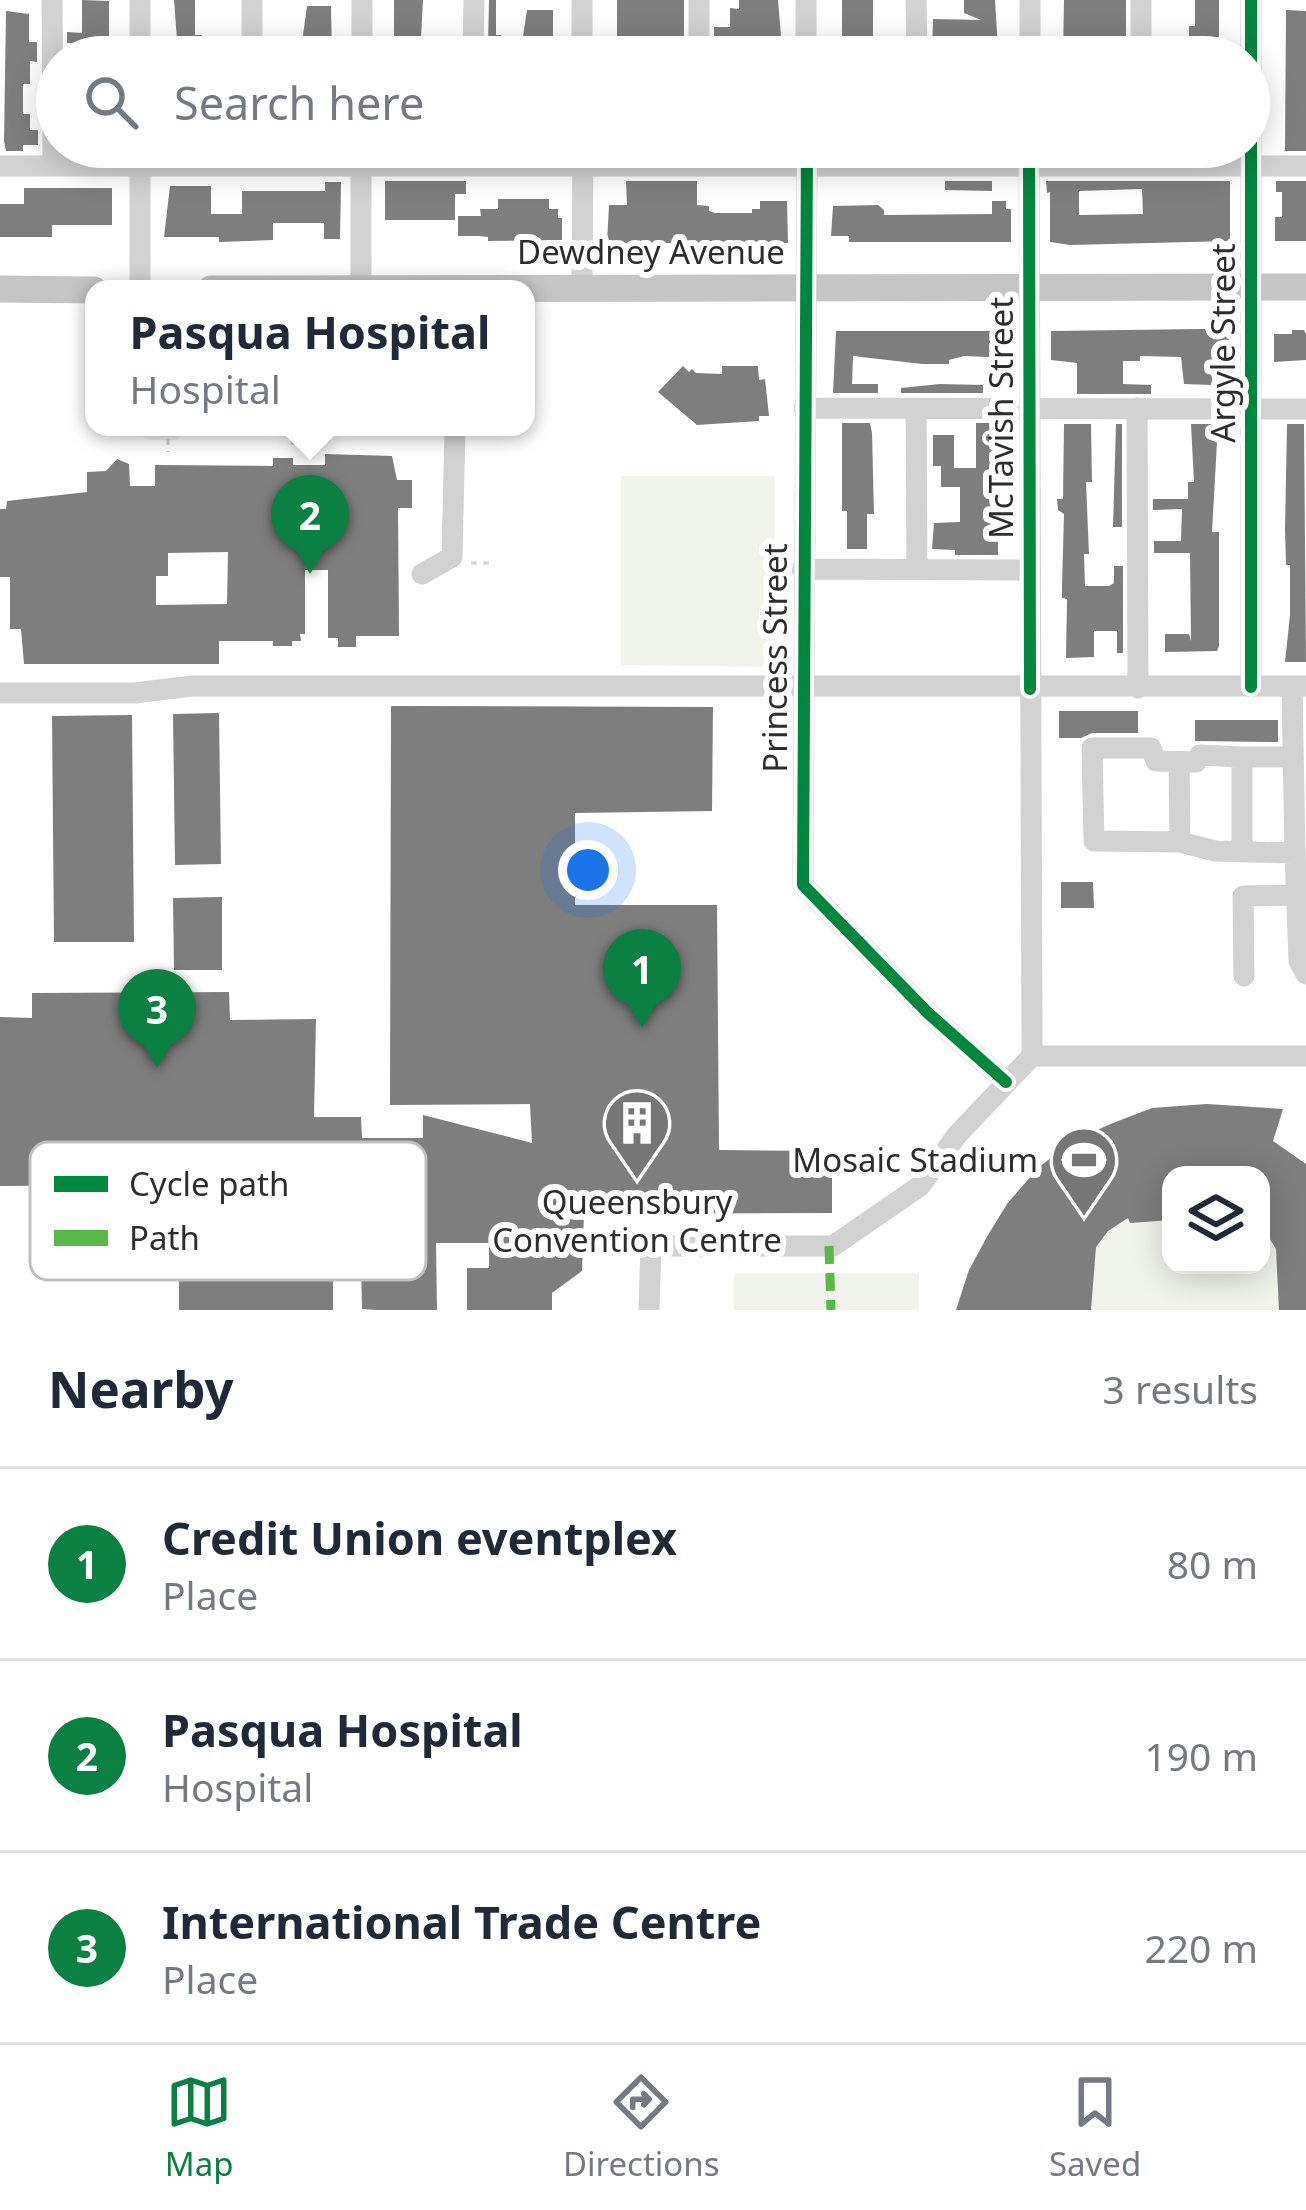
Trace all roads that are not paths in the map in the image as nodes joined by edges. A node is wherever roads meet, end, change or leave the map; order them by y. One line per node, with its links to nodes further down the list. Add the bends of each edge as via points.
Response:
1 (52, 0): 13 (street)
2 (140, 0): 14 (street)
3 (252, 0): 15 (street)
4 (362, 0): 16 (street)
5 (474, 0): 17 (street)
6 (582, 0): 18 (street)
7 (699, 0): 19 (street)
8 (806, 0): 20 (street)
9 (916, 0): 21 (street)
10 (1030, 0): 22 (street)
11 (1142, 0): 23 (street)
12 (1251, 0): 24 (street, Argyle Street)
13 (52, 36)
14 (140, 36)
15 (253, 36)
16 (362, 36)
17 (473, 36)
18 (582, 36)
19 (699, 36)
20 (806, 36)
21 (916, 36)
22 (1030, 36)
23 (1141, 36)
24 (1251, 36)
25 (0, 166): 26 (street)
26 (36, 166)
27 (1306, 166): 28 (street)
28 (1270, 167)
29 (140, 168): 35 (street)
30 (361, 168): 36 (street)
31 (583, 168): 38 (street)
32 (807, 168): 39 (street, Princess Street)
33 (1029, 168): 40 (street, McTavish Street)
34 (1250, 168): 41 (street, Argyle Street)
35 (140, 280)
36 (361, 280)
37 (535, 287): 38 (main road, Dewdney Avenue)
38 (582, 287): 39 (main road, Dewdney Avenue)
39 (804, 287): 40 (main road, Dewdney Avenue); 46 (street, Princess Street)
40 (1028, 287): 41 (main road, Dewdney Avenue); 45 (street, McTavish Street)
41 (1252, 287): 42 (main road, Dewdney Avenue); 48 (street, Argyle Street)
42 (1306, 287)
43 (0, 289): 44 (main road)
44 (85, 290)
45 (1029, 406): 47 (street); 49 (street); 54 (street, McTavish Street)
46 (804, 408): 49 (street); 53 (street, Princess Street)
47 (1137, 408): 48 (street); 59 (street)
48 (1250, 408): 50 (street); 57 (street, Argyle Street)
49 (916, 409): 52 (street)
50 (1306, 409)
51 (455, 436): 55 (street, via 452,557)
52 (916, 568): 53 (street); 54 (street)
53 (802, 569): 58 (street, Princess Street)
54 (1028, 570): 60 (street, McTavish Street)
55 (422, 574)
56 (1299, 686): 57 (street); 63 (street)
57 (1251, 687): 59 (street)
58 (802, 688): 60 (street); 61 (street); 73 (street, Princess Street, via 802,886)
59 (1138, 688): 60 (street)
60 (1030, 689): 72 (street, McTavish Street)
61 (0, 693)
62 (1242, 757): 63 (street); 64 (street); 66 (street)
63 (1293, 758): 67 (street)
64 (1179, 763): 65 (street); 65 (street, via 1156,761 1151,748 1092,748 1094,841)
65 (1180, 842): 66 (street)
66 (1242, 852): 67 (street)
67 (1295, 854): 68 (street)
68 (1297, 896): 69 (street); 70 (street, via 1243,896)
69 (1306, 974)
70 (1244, 976)
71 (1306, 1055): 72 (street)
72 (1032, 1056): 73 (street)
73 (1006, 1082): 74 (street, via 920,1186 833,1246 651,1246)
74 (649, 1310)

